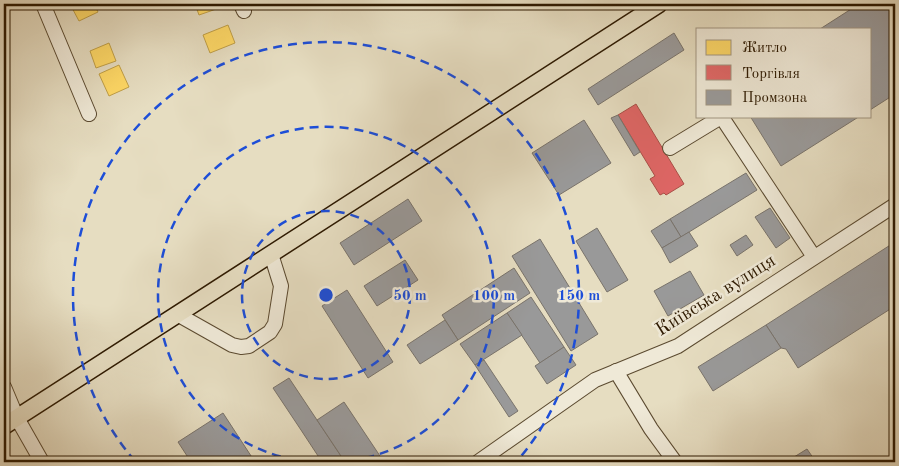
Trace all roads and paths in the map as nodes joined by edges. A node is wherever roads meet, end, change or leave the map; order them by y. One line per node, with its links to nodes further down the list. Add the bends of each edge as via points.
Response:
1 (43, 4): 3 (street)
2 (659, 4): 8 (main road)
3 (89, 114)
4 (719, 118): 6 (street)
5 (722, 118): 9 (street)
6 (670, 148)
7 (895, 205): 9 (street, Київська вулиця)
8 (270, 254): 10 (main road); 10 (street, via 281,286 275,324 270,332 249,346 232,345)
9 (814, 257): 11 (street, Київська вулиця, via 678,346)
10 (177, 314): 13 (main road)
11 (616, 371): 15 (street, Київська вулиця, via 595,380); 16 (street)
12 (4, 387): 13 (street)
13 (10, 422): 14 (street)
14 (42, 462)
15 (478, 462)
16 (676, 462)

